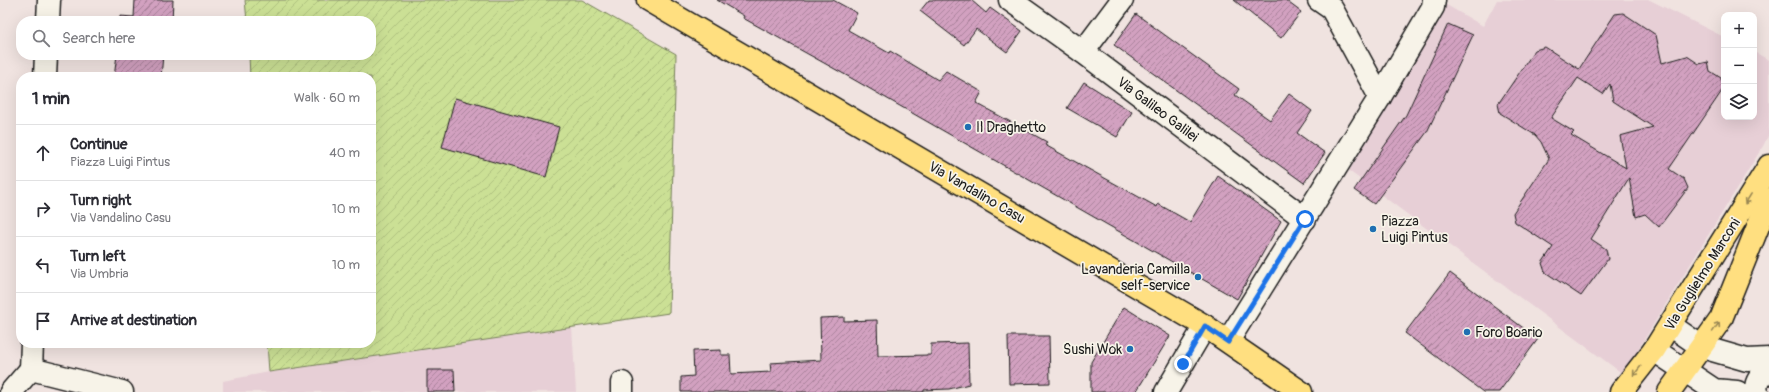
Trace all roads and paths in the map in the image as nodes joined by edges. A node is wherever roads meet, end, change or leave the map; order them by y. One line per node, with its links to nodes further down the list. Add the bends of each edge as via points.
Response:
1 (49, 0): 7 (street)
2 (648, 0): 16 (main road, Via Vandalino Casu)
3 (1010, 0): 8 (street, Via Galileo Galilei)
4 (1122, 0): 8 (street)
5 (1319, 0): 11 (street, via 1332,9)
6 (1434, 0): 11 (street)
7 (48, 16)
8 (1083, 52): 14 (street, Via Galileo Galilei)
9 (46, 60): 10 (street)
10 (45, 72)
11 (1380, 97): 14 (street)
12 (1769, 166): 15 (main road, Via Guglielmo Marconi, one-way to 15)
13 (1769, 199): 18 (main road, Via Guglielmo Marconi, one-way to 13, via 1722,319)
14 (1305, 219): 17 (street)
15 (1670, 325): 18 (street); 20 (main road, Via Guglielmo Marconi)
16 (1205, 326): 17 (main road, Via Vandalino Casu); 27 (street)
17 (1228, 342): 28 (main road, Via Vandalino Casu)
18 (1702, 346): 21 (street, via 1747,360); 24 (main road, Via Guglielmo Marconi)
19 (32, 348): 22 (street)
20 (1654, 350): 24 (street); 29 (main road, Via Guglielmo Marconi, one-way to 29)
21 (1769, 359)
22 (31, 369): 25 (street); 26 (street)
23 (1769, 371): 32 (street, via 1758,380)
24 (1691, 374): 30 (main road, Via Guglielmo Marconi); 31 (street, via 1714,390)
25 (11, 392)
26 (122, 392)
27 (1166, 392)
28 (1301, 392)
29 (1620, 392)
30 (1669, 392)
31 (1737, 392)
32 (1757, 392)

